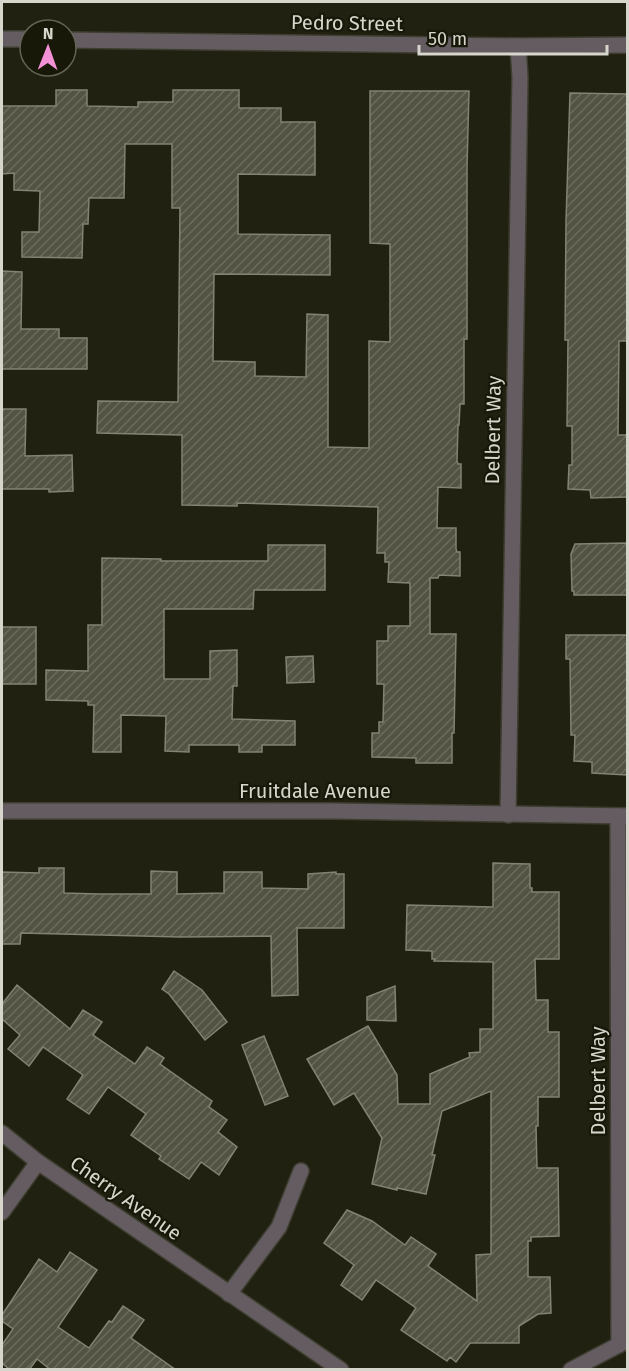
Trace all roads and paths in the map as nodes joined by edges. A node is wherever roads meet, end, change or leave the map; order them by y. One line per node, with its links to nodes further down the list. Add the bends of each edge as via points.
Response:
1 (2, 39): 2 (street)
2 (18, 39)
3 (78, 40): 5 (street, Pedro Street)
4 (627, 45): 5 (street, Pedro Street)
5 (518, 46): 7 (street, Delbert Way)
6 (2, 812): 7 (street, Fruitdale Avenue)
7 (508, 815): 8 (street, Fruitdale Avenue)
8 (622, 816): 14 (street, Delbert Way)
9 (2, 1133): 10 (street, Cherry Avenue)
10 (38, 1162): 12 (street); 13 (street, Cherry Avenue)
11 (301, 1171): 13 (street, via 279,1227)
12 (2, 1212)
13 (229, 1294): 15 (street, Cherry Avenue)
14 (623, 1342): 16 (street)
15 (341, 1370)
16 (571, 1370)

